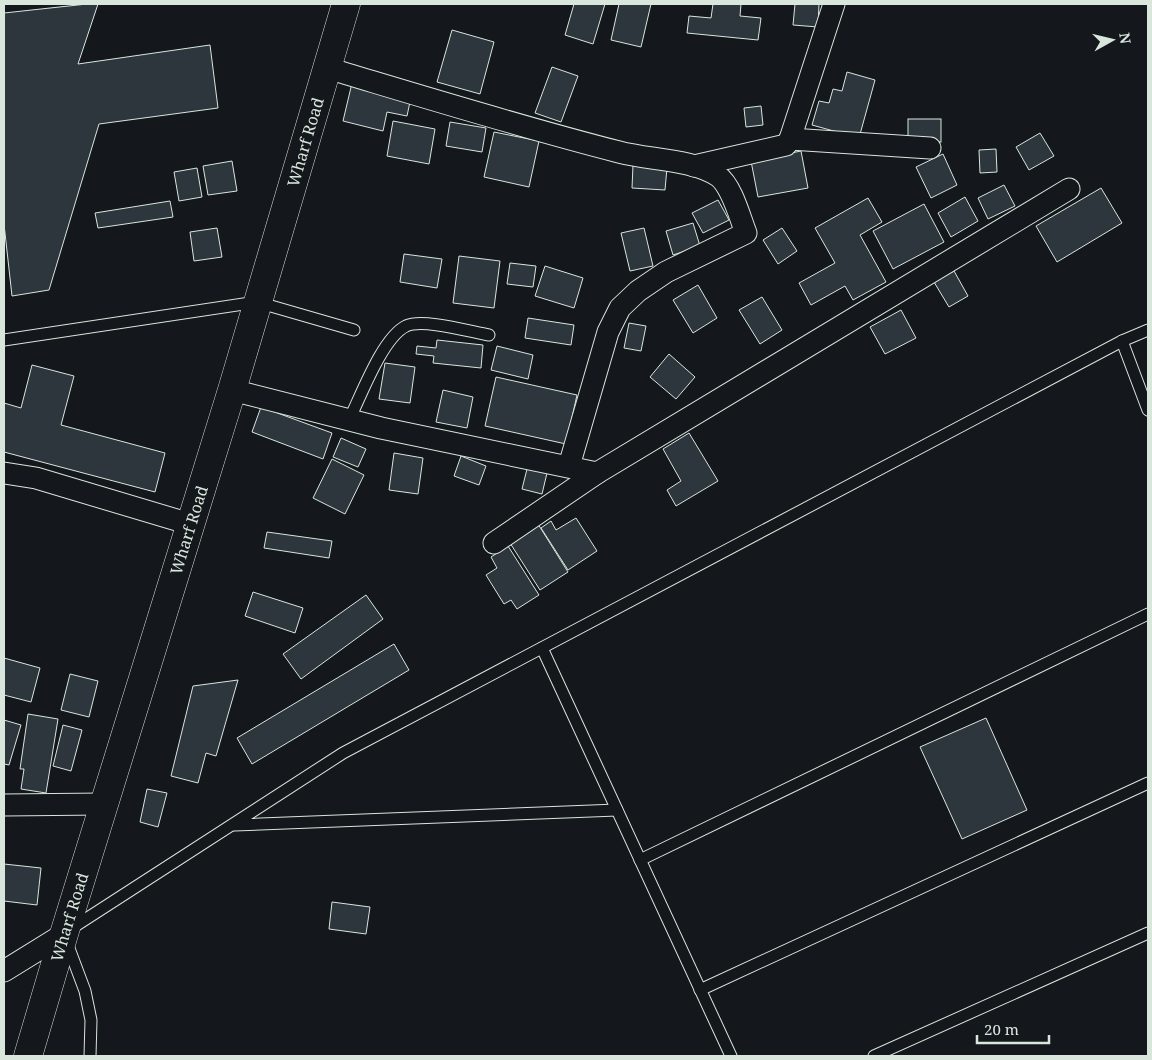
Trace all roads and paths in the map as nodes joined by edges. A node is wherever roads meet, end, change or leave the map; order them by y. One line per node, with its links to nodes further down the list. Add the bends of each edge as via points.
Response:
1 (346, 4): 3 (main road, Wharf Road)
2 (834, 4): 4 (street)
3 (327, 68): 6 (street, via 622,153); 8 (main road, Wharf Road)
4 (790, 139): 5 (street); 6 (street, via 778,148)
5 (930, 148)
6 (694, 166): 17 (street, via 720,177 728,187 746,233 666,272 620,308 608,332)
7 (1069, 189): 18 (street)
8 (257, 302): 9 (lane); 12 (lane); 14 (main road, Wharf Road)
9 (354, 330)
10 (1148, 330): 13 (lane)
11 (490, 335): 16 (lane, via 434,324 407,326 395,335 379,357)
12 (4, 340)
13 (1122, 341): 15 (lane); 23 (lane)
14 (232, 390): 16 (street); 20 (main road, Wharf Road)
15 (1148, 410)
16 (349, 420): 17 (street)
17 (569, 466): 18 (street)
18 (597, 473): 21 (street)
19 (4, 474): 20 (street, via 36,478)
20 (190, 524): 25 (main road, Wharf Road)
21 (494, 543)
22 (1148, 614): 29 (lane)
23 (542, 648): 27 (lane); 28 (lane, via 343,753)
24 (1148, 783): 33 (lane)
25 (104, 804): 26 (street); 31 (main road, Wharf Road)
26 (4, 805)
27 (617, 810): 28 (lane); 29 (lane)
28 (234, 824): 31 (lane)
29 (640, 860): 33 (lane)
30 (1148, 933): 37 (lane)
31 (64, 934): 32 (street); 34 (main road, Wharf Road); 35 (lane, via 85,991 90,1020)
32 (4, 971)
33 (700, 990): 36 (lane)
34 (28, 1056)
35 (90, 1056)
36 (731, 1056)
37 (874, 1056)

